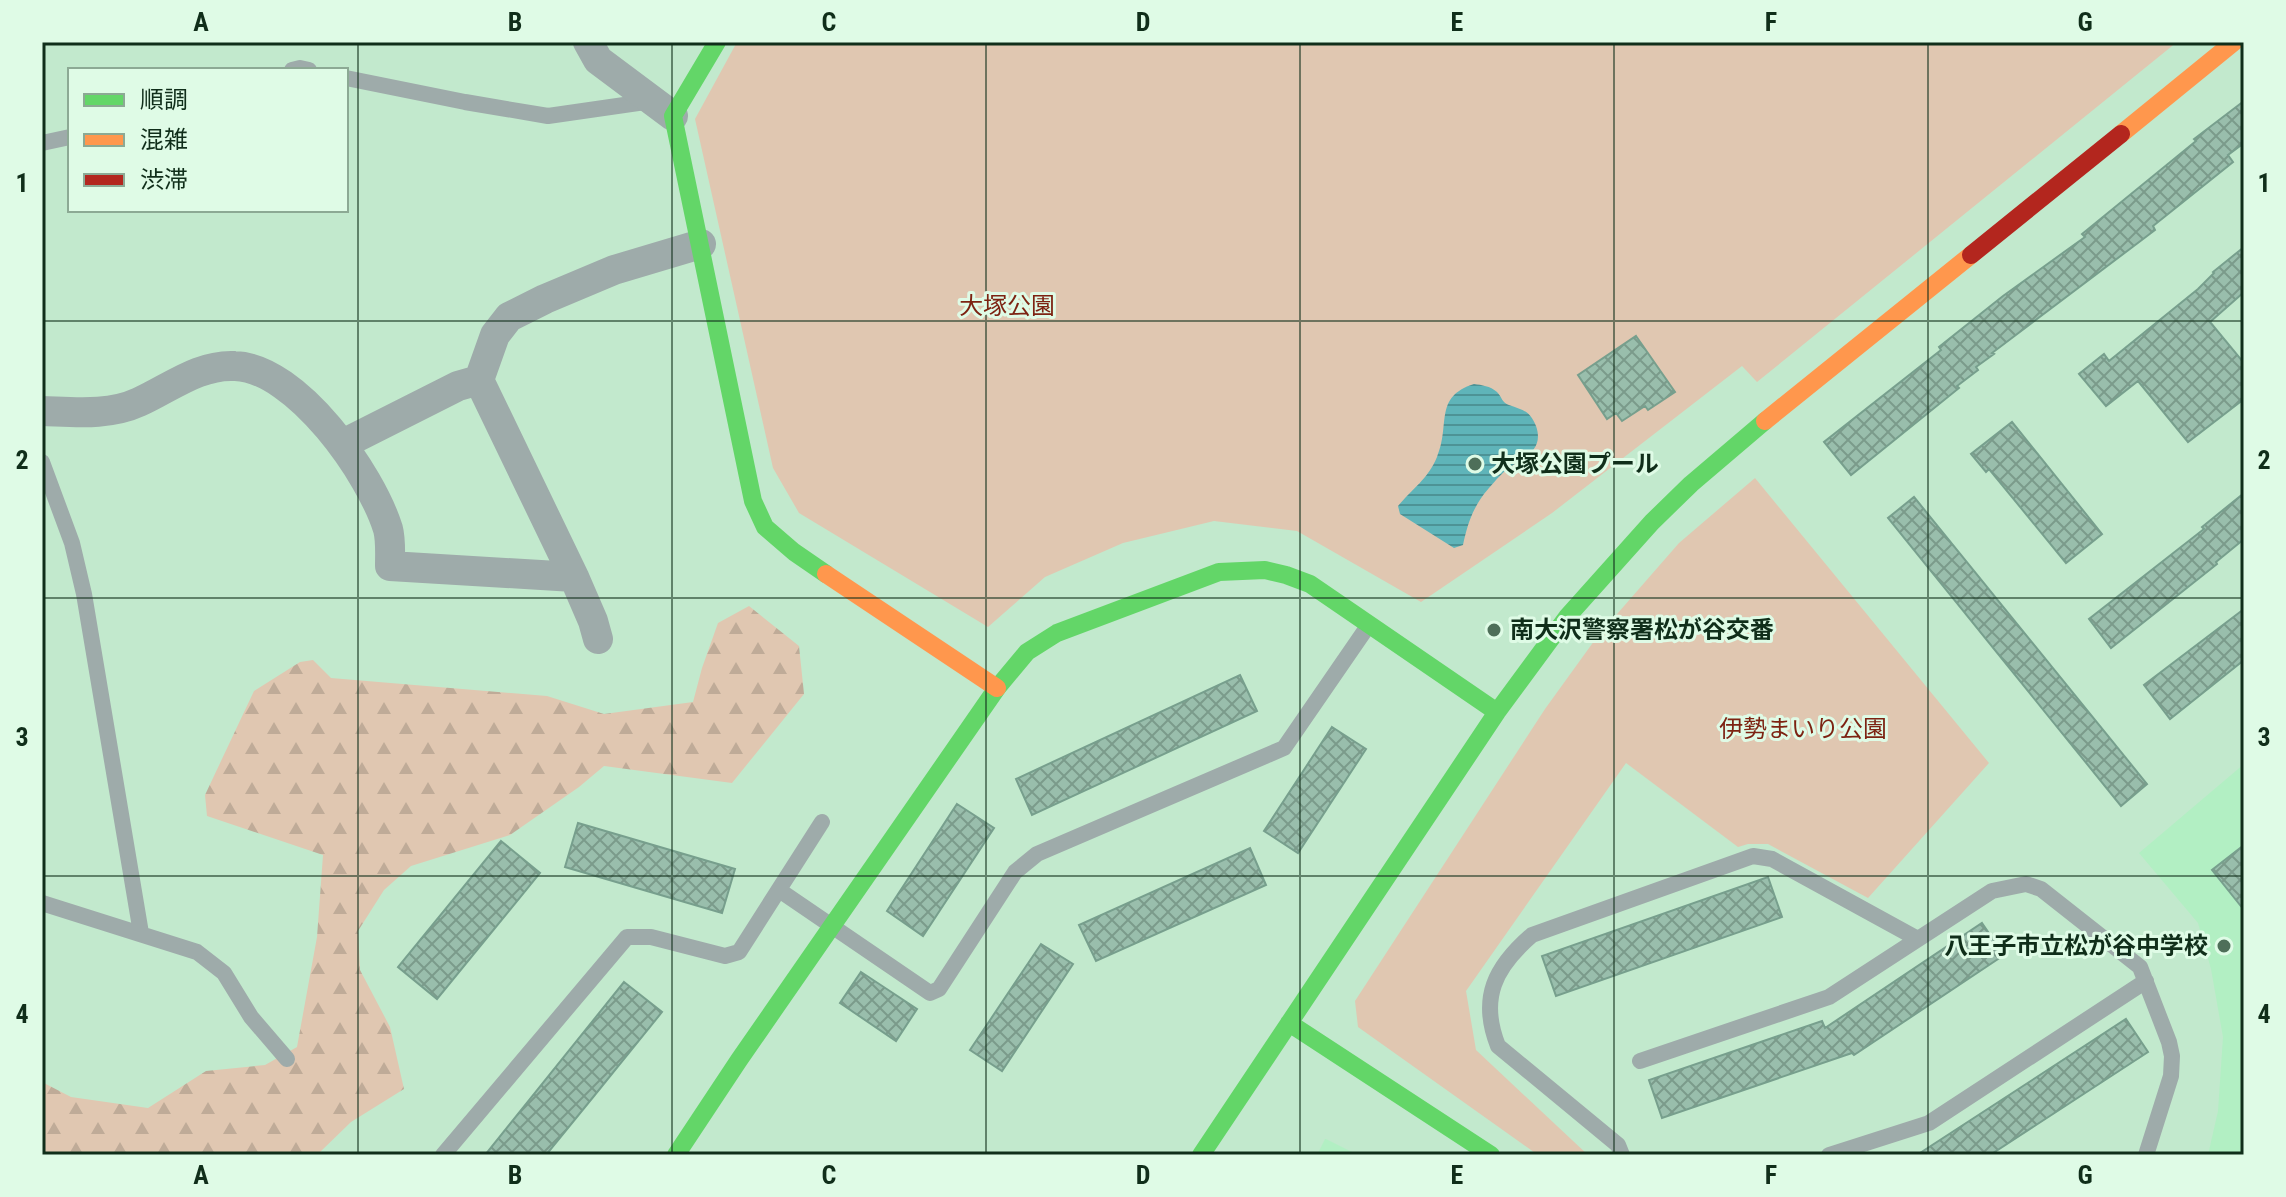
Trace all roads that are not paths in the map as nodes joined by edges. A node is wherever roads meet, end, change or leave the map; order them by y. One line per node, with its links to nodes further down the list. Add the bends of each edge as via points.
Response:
1 (588, 42): 5 (street, via 598,60)
2 (717, 42): 5 (street)
3 (2234, 42): 17 (street, via 1691,484 1567,617)
4 (348, 78): 5 (lane, via 548,116)
5 (663, 108): 8 (street)
6 (68, 137): 7 (lane)
7 (42, 143)
8 (701, 244): 9 (street, via 614,270 509,317 495,335); 16 (street, via 747,476 765,527 794,552)
9 (479, 380): 11 (street); 13 (street)
10 (42, 411): 11 (street, via 116,410 189,375 235,366 278,379)
11 (343, 444): 13 (street, via 389,531 390,566)
12 (42, 462): 22 (lane, via 72,543 84,594)
13 (574, 577): 15 (street)
14 (1369, 624): 16 (street, via 1310,584 1276,570 1219,572 1057,633 1027,652); 17 (street); 21 (lane, via 1284,748 1037,854 1015,872 939,989 930,993)
15 (598, 639)
16 (997, 688): 21 (street)
17 (1497, 712): 25 (street)
18 (822, 822): 19 (lane)
19 (779, 890): 21 (lane); 28 (lane, via 739,952 725,956 651,937 627,937)
20 (42, 903): 22 (lane)
21 (832, 925): 29 (street)
22 (141, 933): 26 (lane, via 197,952 224,973 251,1017)
23 (1916, 938): 24 (lane, via 1992,891 2026,884 2041,889 2140,967); 27 (lane, via 1829,997); 32 (lane, via 1772,859 1753,856 1532,935 1499,971 1491,996 1491,1027 1498,1046 1618,1145)
24 (2146, 981): 33 (lane, via 1929,1123); 34 (lane, via 2172,1056 2171,1076)
25 (1289, 1023): 30 (street); 31 (street)
26 (287, 1059)
27 (1640, 1061)
28 (443, 1155)
29 (676, 1155)
30 (1201, 1155)
31 (1491, 1155)
32 (1622, 1155)
33 (1829, 1155)
34 (2146, 1155)

